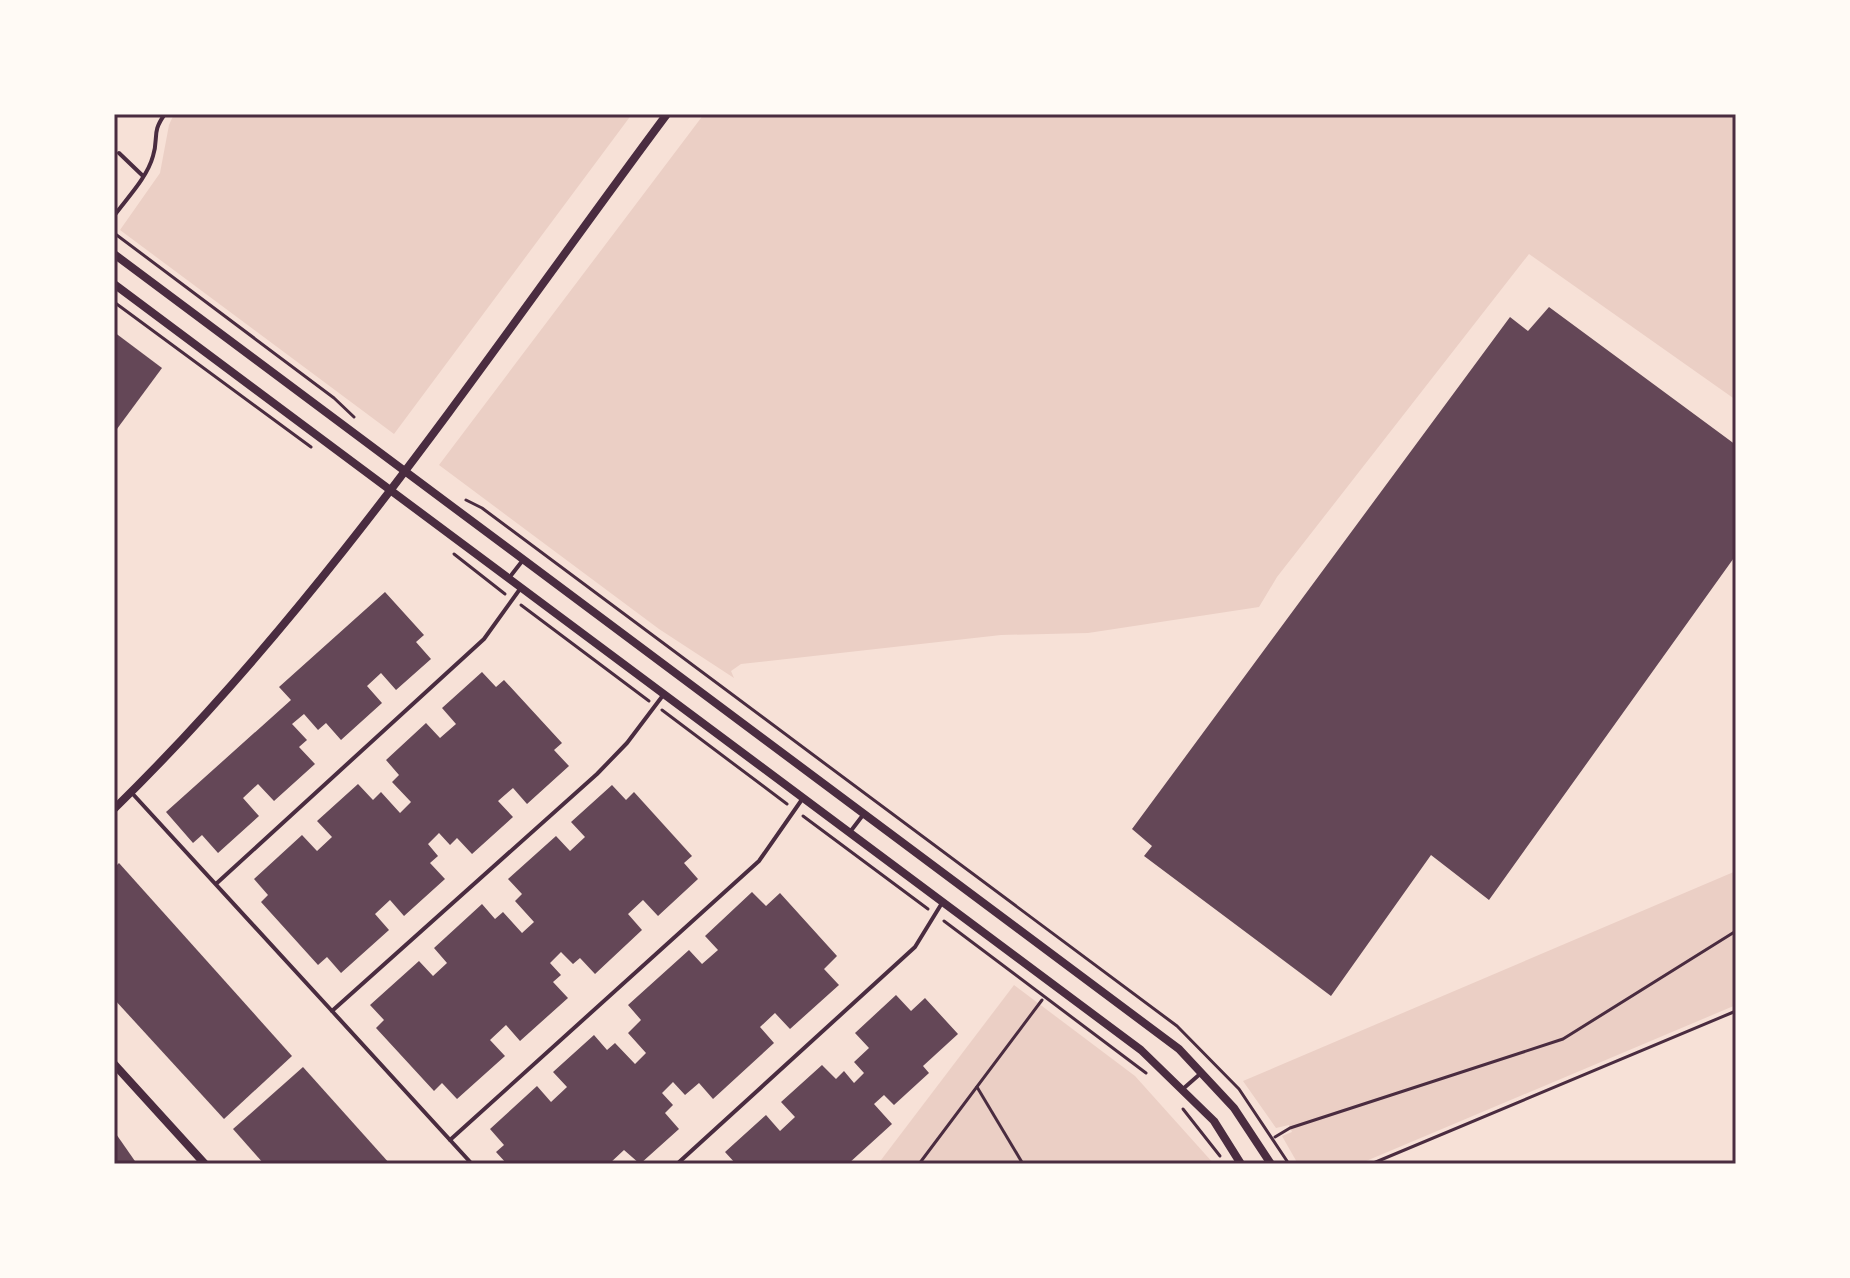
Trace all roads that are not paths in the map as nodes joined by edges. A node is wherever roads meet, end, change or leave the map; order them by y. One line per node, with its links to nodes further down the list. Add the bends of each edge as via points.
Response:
1 (165, 114): 4 (lane, via 154,129 154,154)
2 (667, 114): 8 (street)
3 (119, 153): 4 (lane)
4 (143, 176): 5 (lane)
5 (114, 216)
6 (114, 254): 8 (street)
7 (114, 284): 9 (street)
8 (406, 469): 9 (street); 10 (street)
9 (391, 489): 11 (street); 14 (street, via 252,659)
10 (525, 558): 11 (lane); 17 (street)
11 (509, 578): 12 (street)
12 (521, 587): 13 (street); 19 (lane, via 459,664)
13 (664, 694): 15 (street); 21 (lane, via 597,774)
14 (131, 792): 16 (street); 19 (lane)
15 (803, 798): 18 (street); 25 (lane, via 759,861)
16 (114, 809)
17 (864, 814): 18 (lane); 23 (street)
18 (850, 832): 20 (street)
19 (217, 884): 21 (lane)
20 (942, 903): 24 (street, via 1141,1050); 28 (lane, via 915,947)
21 (332, 1011): 25 (lane)
22 (114, 1064): 26 (street)
23 (1203, 1071): 24 (lane); 30 (street)
24 (1184, 1088): 29 (street, via 1214,1121)
25 (450, 1140): 27 (lane)
26 (205, 1164)
27 (472, 1164)
28 (677, 1164)
29 (1241, 1164)
30 (1271, 1164)

